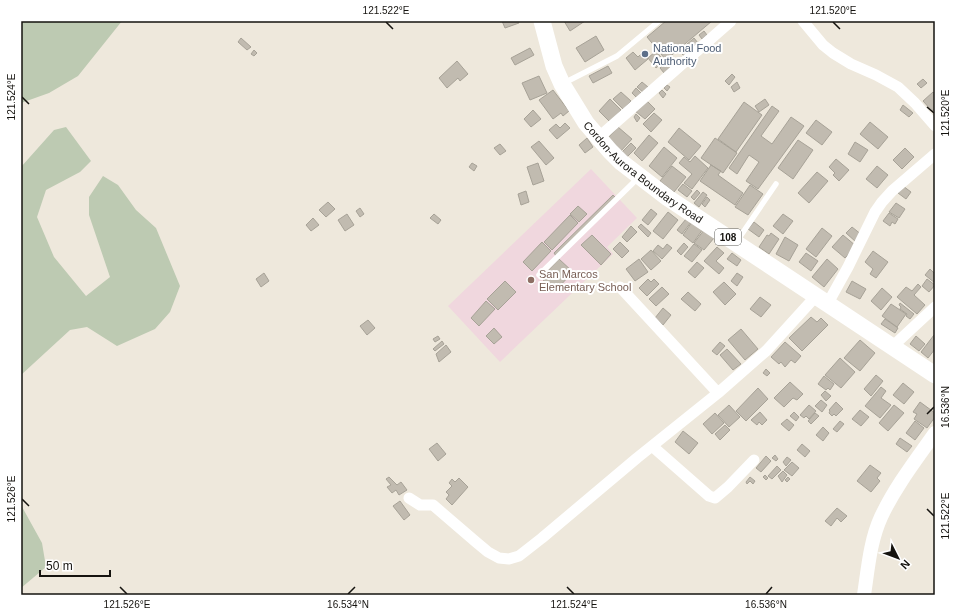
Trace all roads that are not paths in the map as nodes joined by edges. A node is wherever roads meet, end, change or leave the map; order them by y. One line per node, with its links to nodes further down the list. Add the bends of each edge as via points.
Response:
1 (542, 21): 5 (main road, Cordon-Aurora Boundary Road / 108, via 554,66)
2 (659, 21): 5 (lane, via 617,56)
3 (731, 21): 7 (street)
4 (803, 21): 6 (street, via 823,45 833,52 851,64 898,87)
5 (562, 84): 7 (main road, Cordon-Aurora Boundary Road / 108)
6 (935, 126)
7 (598, 138): 9 (main road, Cordon-Aurora Boundary Road / 108, via 621,162)
8 (935, 154): 14 (street, via 882,202 848,267)
9 (640, 176): 11 (main road, Cordon-Aurora Boundary Road / 108, via 668,198); 12 (lane)
10 (776, 184): 11 (lane)
11 (736, 243): 14 (main road, Cordon-Aurora Boundary Road / 108)
12 (539, 275)
13 (620, 287): 18 (street)
14 (822, 300): 16 (main road, Cordon-Aurora Boundary Road / 108); 18 (street)
15 (935, 307): 16 (street)
16 (893, 346): 17 (main road, Cordon-Aurora Boundary Road / 108)
17 (935, 375)
18 (718, 393): 20 (street)
19 (935, 433): 23 (street, via 907,472 881,517 872,547)
20 (652, 446): 21 (street, via 709,496 715,498); 22 (street, via 526,552 509,559 499,558 488,552 433,505 420,505)
21 (754, 460)
22 (409, 498)
23 (864, 595)

